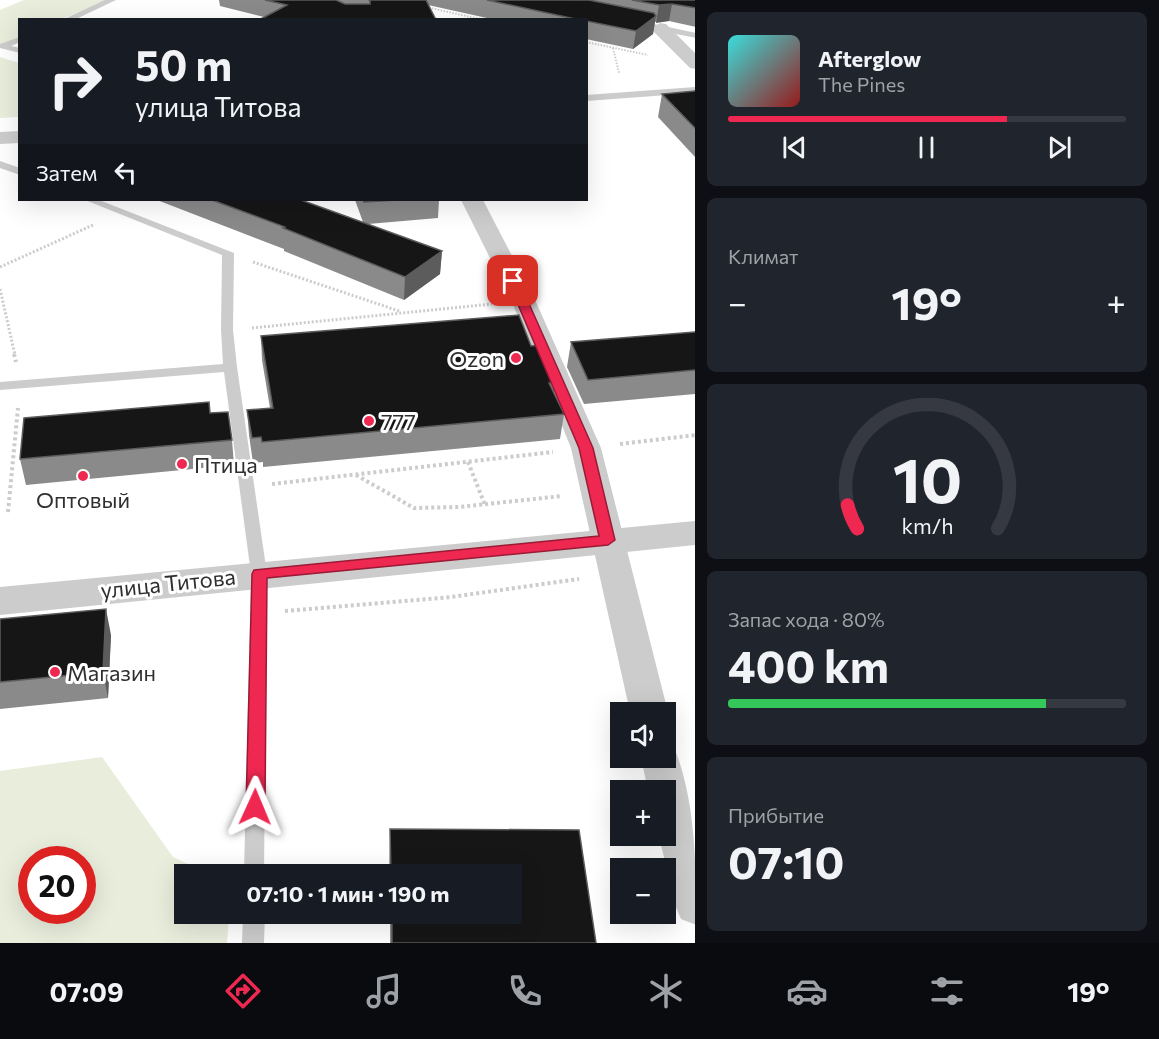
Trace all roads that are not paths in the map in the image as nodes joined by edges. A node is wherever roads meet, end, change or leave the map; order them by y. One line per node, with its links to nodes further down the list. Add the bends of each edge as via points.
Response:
1 (112, 0): 2 (lane)
2 (71, 18)
3 (655, 27): 4 (lane); 7 (street)
4 (695, 36)
5 (18, 40): 6 (lane, via 2,46)
6 (18, 50)
7 (695, 63)
8 (695, 90): 9 (lane)
9 (588, 98)
10 (18, 136): 11 (street)
11 (0, 138)
12 (0, 164): 13 (lane)
13 (18, 171)
14 (93, 201): 16 (lane, via 228,253)
15 (473, 201): 19 (street, via 524,302 586,448)
16 (230, 367): 17 (lane); 20 (lane)
17 (0, 386)
18 (695, 533): 19 (street, улица Титова)
19 (612, 557): 20 (street, улица Титова); 22 (street)
20 (259, 574): 21 (street, улица Титова); 24 (lane)
21 (0, 601)
22 (647, 702)
23 (662, 768): 25 (street)
24 (254, 864)
25 (695, 901)
26 (254, 924): 27 (lane)
27 (253, 943)

